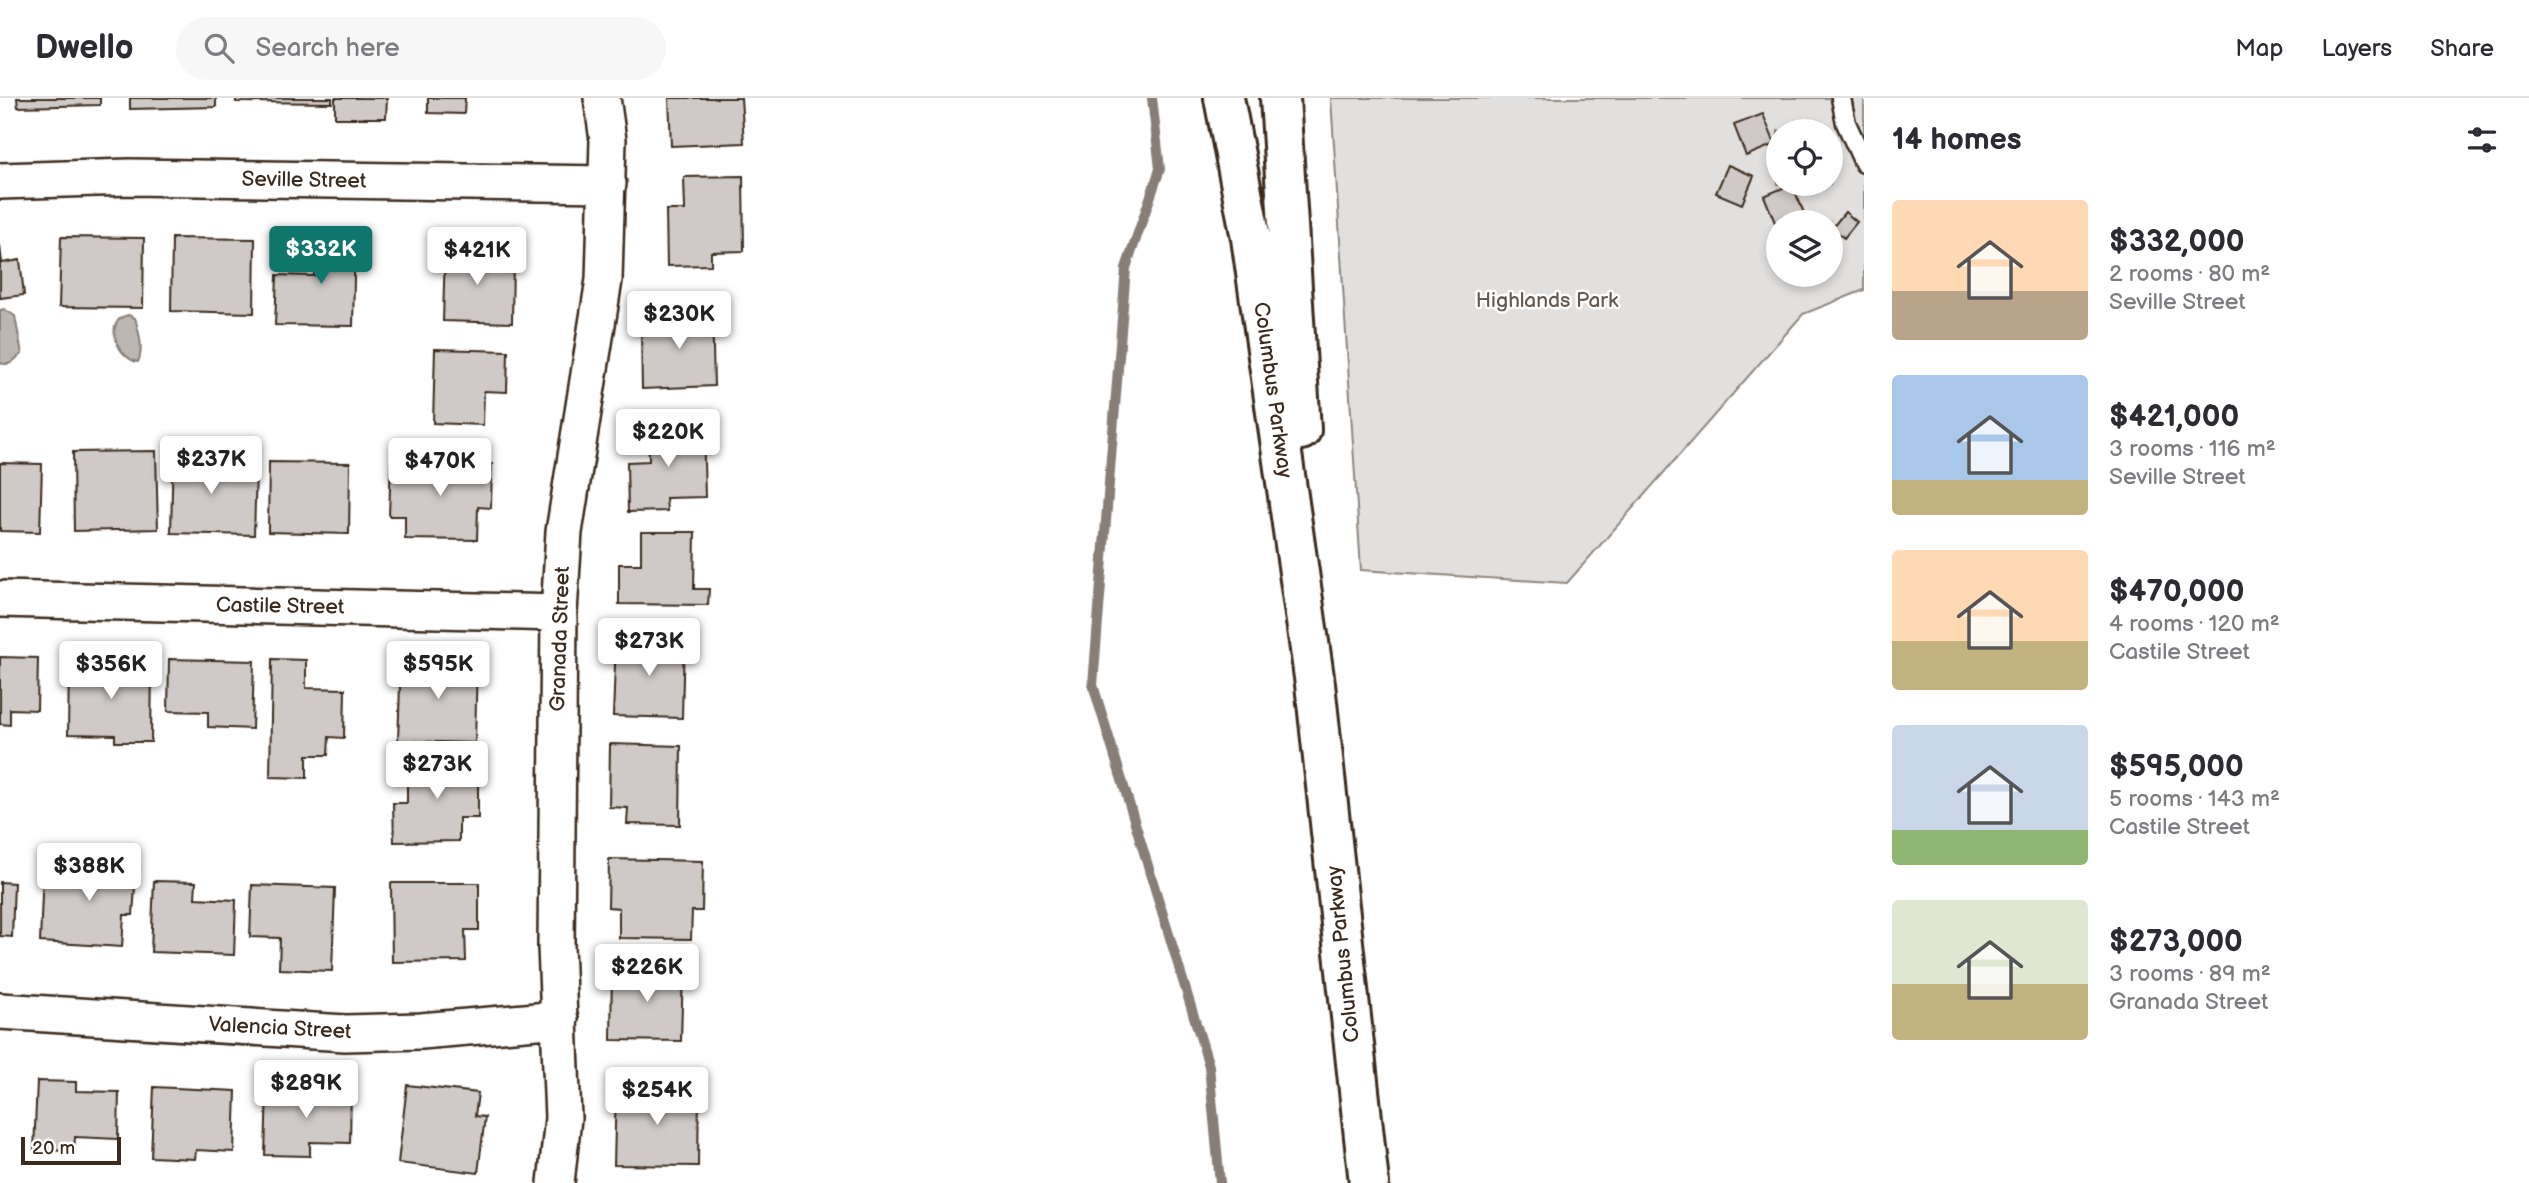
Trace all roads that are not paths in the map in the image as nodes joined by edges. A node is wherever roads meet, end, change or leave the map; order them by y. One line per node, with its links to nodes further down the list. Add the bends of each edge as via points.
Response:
1 (602, 98): 7 (street, Granada Street)
2 (1224, 98): 10 (main road, Columbus Parkway, via 1251,238)
3 (1280, 98): 10 (main road, Columbus Parkway)
4 (1841, 98): 5 (lane, via 1846,123)
5 (1864, 163)
6 (0, 181): 7 (street, Seville Street, via 130,177)
7 (608, 184): 9 (street, Granada Street, via 604,280 564,532)
8 (0, 599): 9 (street, Castile Street)
9 (559, 613): 12 (street, Granada Street, via 556,946)
10 (1315, 684): 14 (main road, Columbus Parkway)
11 (0, 1011): 12 (street, Valencia Street, via 345,1032 421,1031)
12 (560, 1019): 13 (street, Granada Street, via 563,1118)
13 (556, 1183)
14 (1368, 1183)

